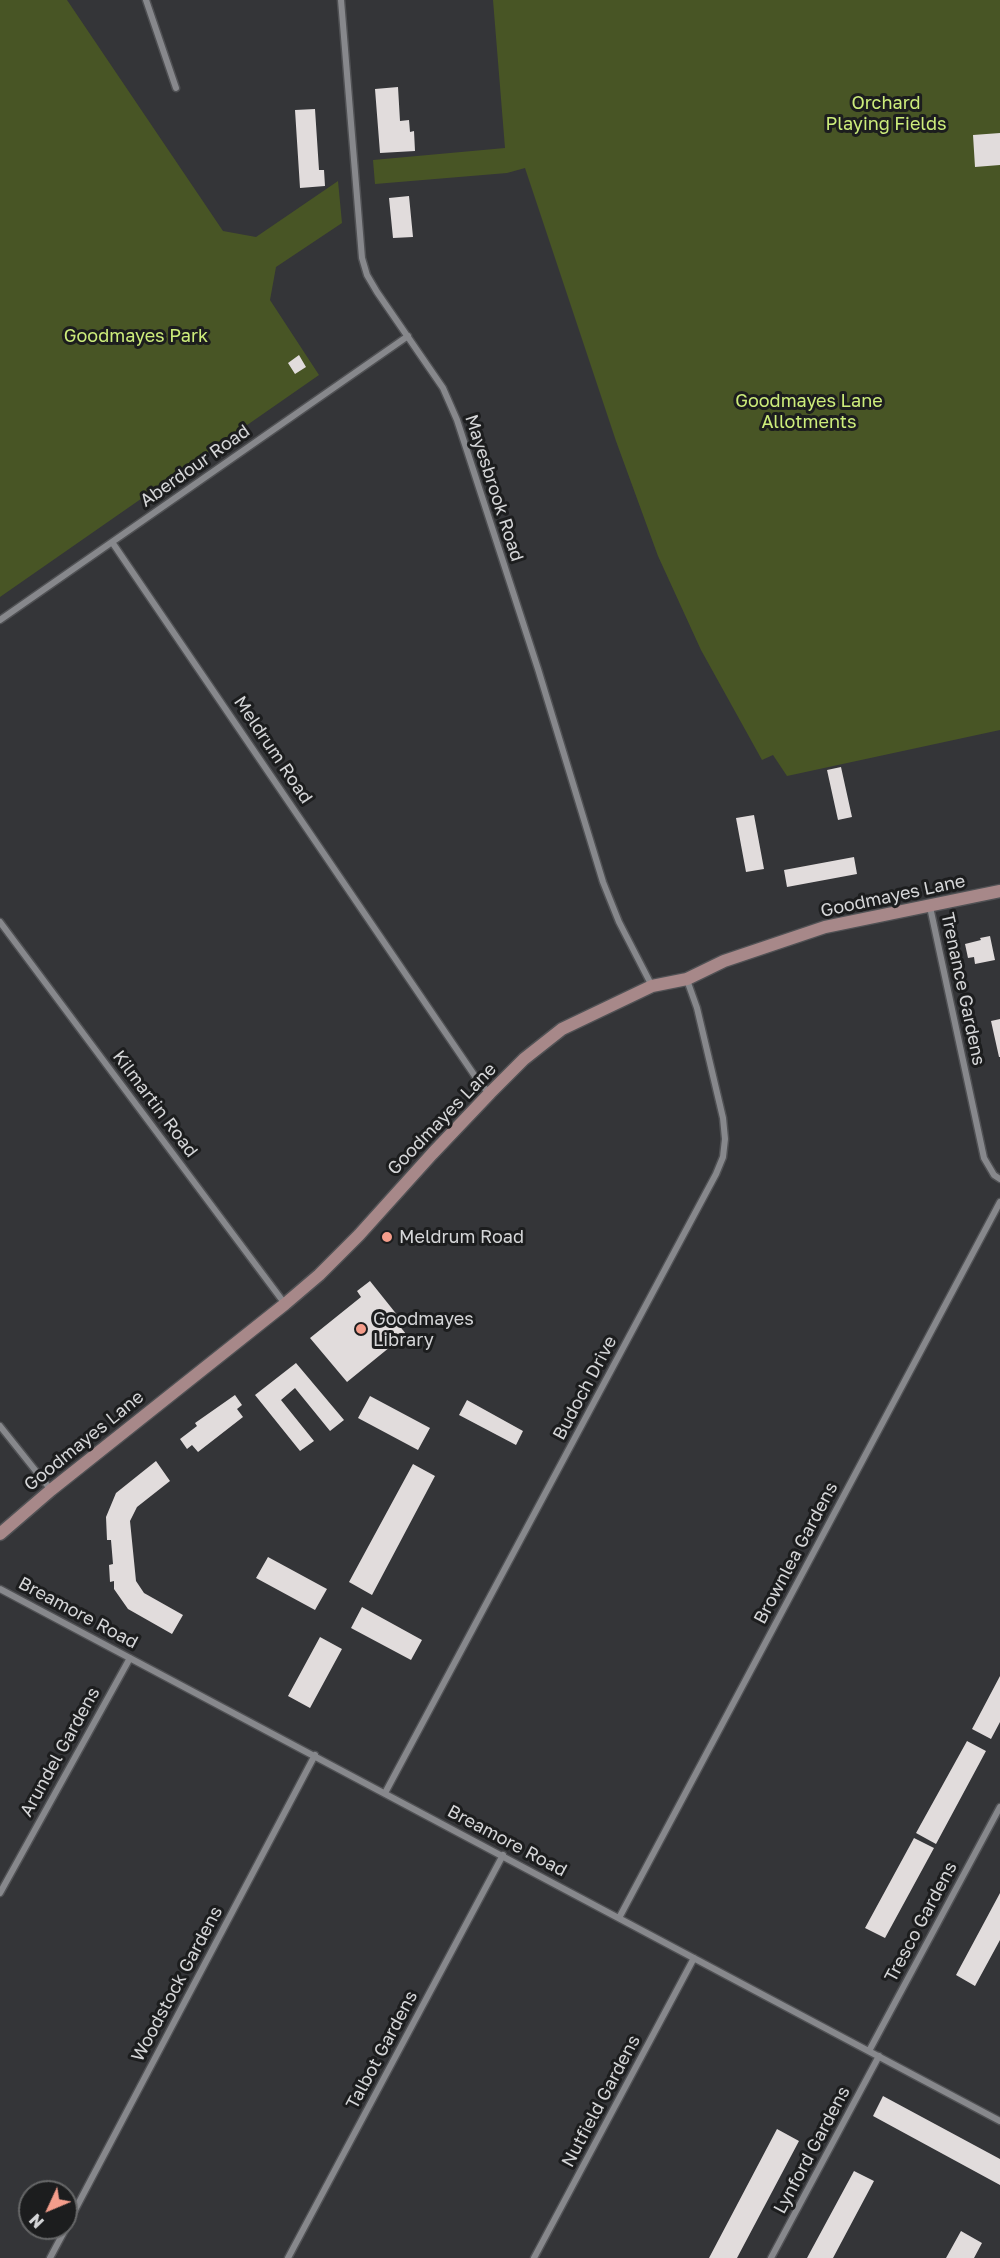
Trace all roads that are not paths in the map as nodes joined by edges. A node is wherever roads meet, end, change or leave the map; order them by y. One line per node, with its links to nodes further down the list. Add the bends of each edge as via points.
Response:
1 (146, 0): 3 (street)
2 (341, 0): 4 (street, Mayesbrook Road, via 362,258 377,292)
3 (177, 88)
4 (408, 336): 5 (street, Aberdour Road); 11 (street, Mayesbrook Road, via 443,388 457,420 603,882)
5 (112, 542): 6 (street, Aberdour Road); 12 (street, Meldrum Road)
6 (0, 620)
7 (1000, 891): 8 (main road, Goodmayes Lane)
8 (930, 907): 10 (main road, Goodmayes Lane, via 825,927 724,961); 13 (street, Trenance Gardens, via 984,1158)
9 (0, 922): 15 (street, Kilmartin Road)
10 (687, 979): 11 (main road, Goodmayes Lane); 22 (street, Budoch Drive, via 698,1008 723,1118 723,1157)
11 (652, 986): 12 (main road, Goodmayes Lane, via 562,1029 524,1059)
12 (490, 1094): 15 (main road, Goodmayes Lane, via 359,1235)
13 (1000, 1179)
14 (1000, 1202): 26 (street, Brownlea Gardens)
15 (285, 1304): 17 (main road, Goodmayes Lane)
16 (0, 1426): 17 (street)
17 (51, 1490): 18 (main road, Goodmayes Lane)
18 (0, 1534)
19 (0, 1589): 20 (street, Breamore Road)
20 (130, 1658): 21 (street, Breamore Road); 25 (street, Arundel Gardens)
21 (315, 1755): 22 (street, Breamore Road); 31 (street, Woodstock Gardens)
22 (385, 1792): 24 (street, Breamore Road)
23 (1000, 1807): 28 (street, Tresco Gardens)
24 (503, 1855): 26 (street, Breamore Road); 34 (street, Talbot Gardens)
25 (0, 1893)
26 (619, 1918): 27 (street, Breamore Road)
27 (694, 1958): 28 (street, Breamore Road); 35 (street, Nutfield Gardens)
28 (869, 2051): 29 (street, Breamore Road)
29 (879, 2056): 30 (street, Breamore Road); 36 (street, Lynford Gardens)
30 (1000, 2121)
31 (78, 2205)
32 (60, 2240): 33 (street, Woodstock Gardens)
33 (50, 2258)
34 (288, 2258)
35 (534, 2258)
36 (771, 2258)

